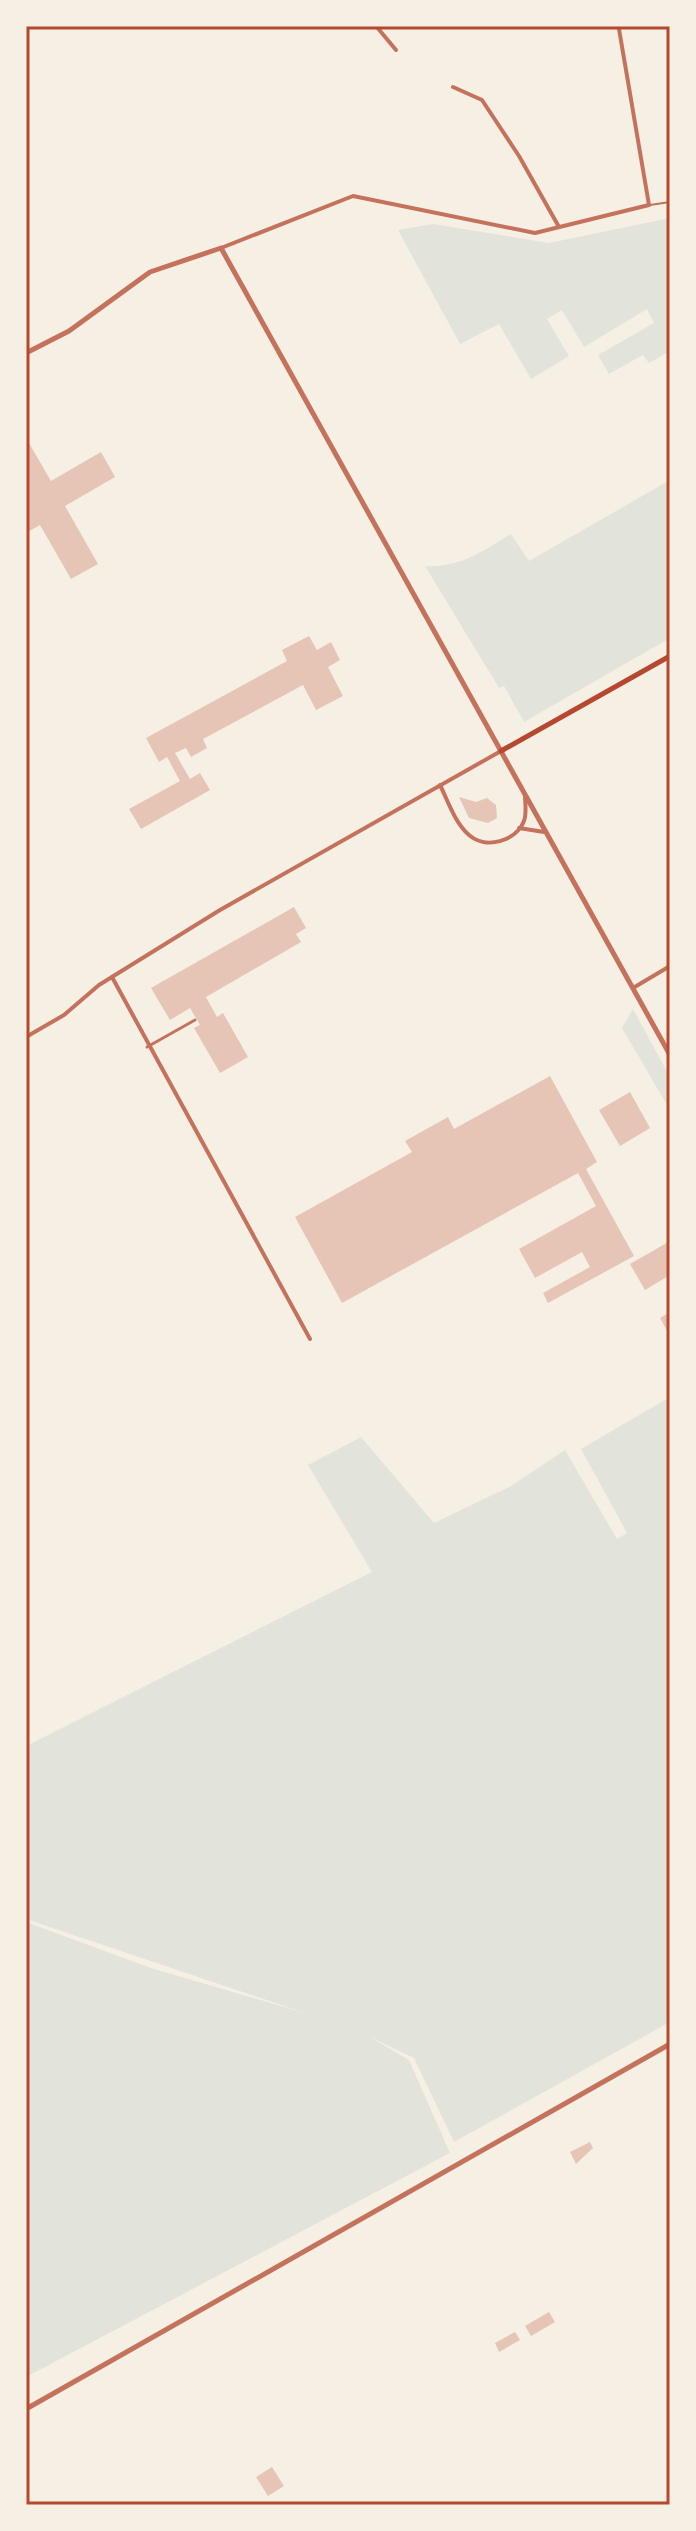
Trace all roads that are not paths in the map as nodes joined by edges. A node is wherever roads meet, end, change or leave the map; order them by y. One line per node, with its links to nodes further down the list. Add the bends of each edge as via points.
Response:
1 (376, 26): 3 (street)
2 (619, 29): 6 (street)
3 (396, 50)
4 (453, 87): 7 (street, via 482,100)
5 (670, 202): 6 (lane)
6 (649, 205): 7 (street)
7 (559, 227): 8 (street, via 535,233 353,196)
8 (221, 248): 9 (street, via 150,272 69,331); 11 (street)
9 (26, 353)
10 (670, 656): 11 (main road)
11 (501, 751): 12 (street); 13 (street)
12 (440, 785): 14 (street, via 475,839 498,842); 17 (street)
13 (525, 795): 14 (street); 15 (street)
14 (519, 828): 15 (street)
15 (546, 832): 18 (street)
16 (670, 966): 18 (street)
17 (112, 977): 20 (street); 21 (street)
18 (633, 988): 22 (street)
19 (195, 1020): 21 (street)
20 (26, 1037)
21 (147, 1047): 23 (street)
22 (670, 1055)
23 (310, 1339)
24 (670, 2044): 25 (street)
25 (26, 2409)

